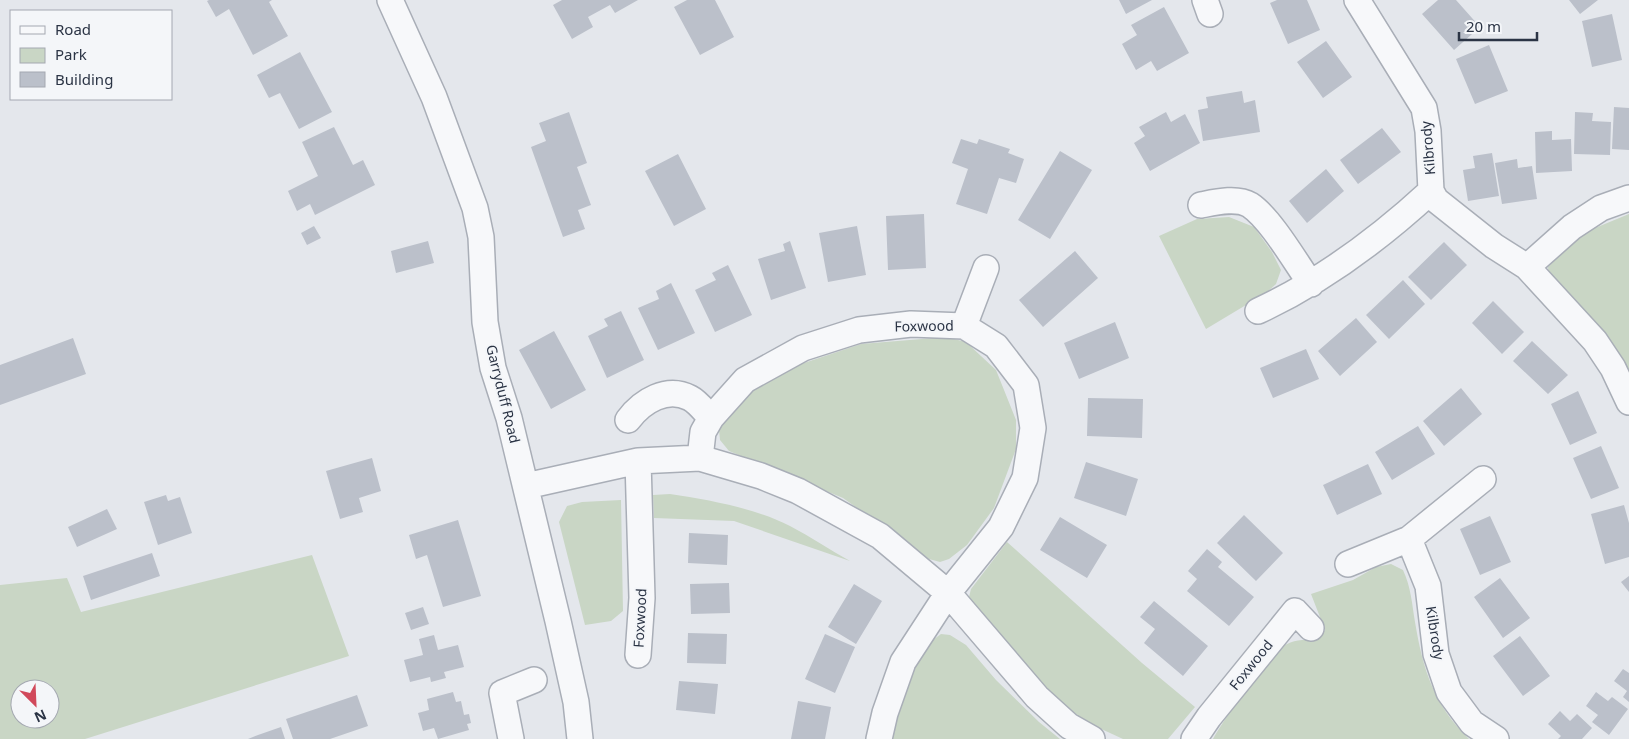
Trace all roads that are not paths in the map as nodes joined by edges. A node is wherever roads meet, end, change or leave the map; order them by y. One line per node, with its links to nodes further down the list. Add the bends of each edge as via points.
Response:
1 (390, 0): 17 (street, Garryduff Road, via 437,105 475,208 481,237 485,322)
2 (1357, 0): 3 (street, Kilbrody, via 1424,108)
3 (1431, 191): 6 (street, Kilbrody, via 1436,200 1494,246); 8 (street, via 1336,269)
4 (1629, 198): 6 (street, via 1601,208 1572,227)
5 (1201, 204): 8 (street, via 1227,200 1249,205 1268,224)
6 (1527, 267): 11 (street, Kilbrody, via 1595,341 1613,368)
7 (986, 268): 10 (street)
8 (1311, 284): 9 (street)
9 (1258, 311)
10 (964, 326): 12 (street, Foxwood, via 911,324 858,330 803,348 745,380); 20 (street, Foxwood, via 996,346 1026,385 1034,428 1024,478 1000,528)
11 (1629, 402)
12 (711, 418): 13 (street, via 691,398 669,392 639,406); 14 (street, Foxwood, via 703,432)
13 (628, 420)
14 (700, 458): 15 (street); 20 (street, via 798,491 880,536)
15 (638, 461): 17 (street); 22 (street, Foxwood, via 642,598)
16 (1483, 479): 18 (street)
17 (526, 486): 25 (street, Garryduff Road, via 576,702)
18 (1409, 539): 19 (street); 29 (street, Kilbrody, via 1428,586 1436,654 1448,692 1472,723)
19 (1348, 564)
20 (948, 592): 26 (street, Foxwood, via 903,662); 27 (street, via 1037,697 1069,726)
21 (1311, 628): 28 (street, Foxwood, via 1295,611)
22 (638, 655)
23 (534, 680): 24 (street, via 502,692)
24 (511, 739)
25 (580, 739)
26 (879, 739)
27 (1092, 739)
28 (1194, 739)
29 (1496, 739)

